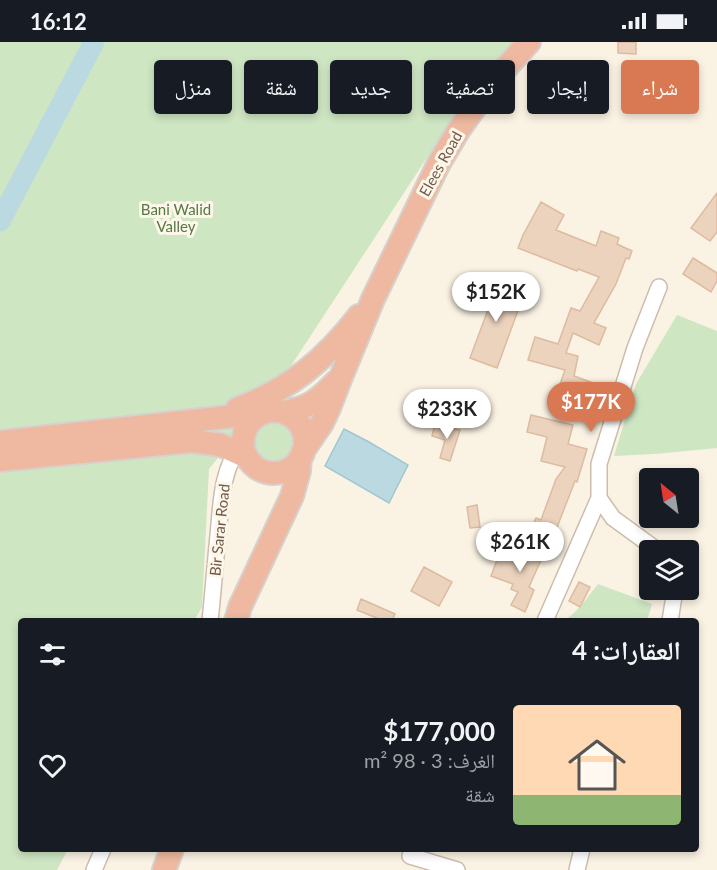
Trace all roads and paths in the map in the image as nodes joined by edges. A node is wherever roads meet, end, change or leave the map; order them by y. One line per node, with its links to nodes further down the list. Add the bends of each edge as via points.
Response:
1 (529, 42): 3 (highway, Elees Road, via 458,131)
2 (659, 286): 13 (street, via 599,464)
3 (373, 299): 4 (highway); 6 (highway, via 303,375 248,405)
4 (341, 377): 5 (highway, via 314,403); 10 (highway, via 326,416)
5 (273, 413): 6 (highway); 9 (highway, via 248,424); 10 (highway, via 298,423 304,442)
6 (205, 420): 7 (highway)
7 (175, 433): 8 (highway); 9 (highway, via 192,441); 11 (highway)
8 (0, 442)
9 (242, 450): 12 (highway, via 255,466); 17 (street, Bir Sarar Road, via 226,477 222,493)
10 (301, 455): 12 (highway, via 285,470); 14 (highway, via 296,484)
11 (0, 460)
12 (266, 472): 14 (highway, via 278,494)
13 (598, 498): 15 (street, via 614,518); 19 (street)
14 (280, 520): 18 (highway)
15 (644, 540)
16 (673, 600): 20 (street)
17 (210, 618)
18 (237, 618)
19 (545, 618)
20 (670, 618)
21 (102, 852): 25 (street)
22 (171, 852): 26 (highway)
23 (412, 852): 27 (street, via 410,856)
24 (581, 852): 28 (street)
25 (94, 870)
26 (164, 870)
27 (457, 870)
28 (577, 870)

